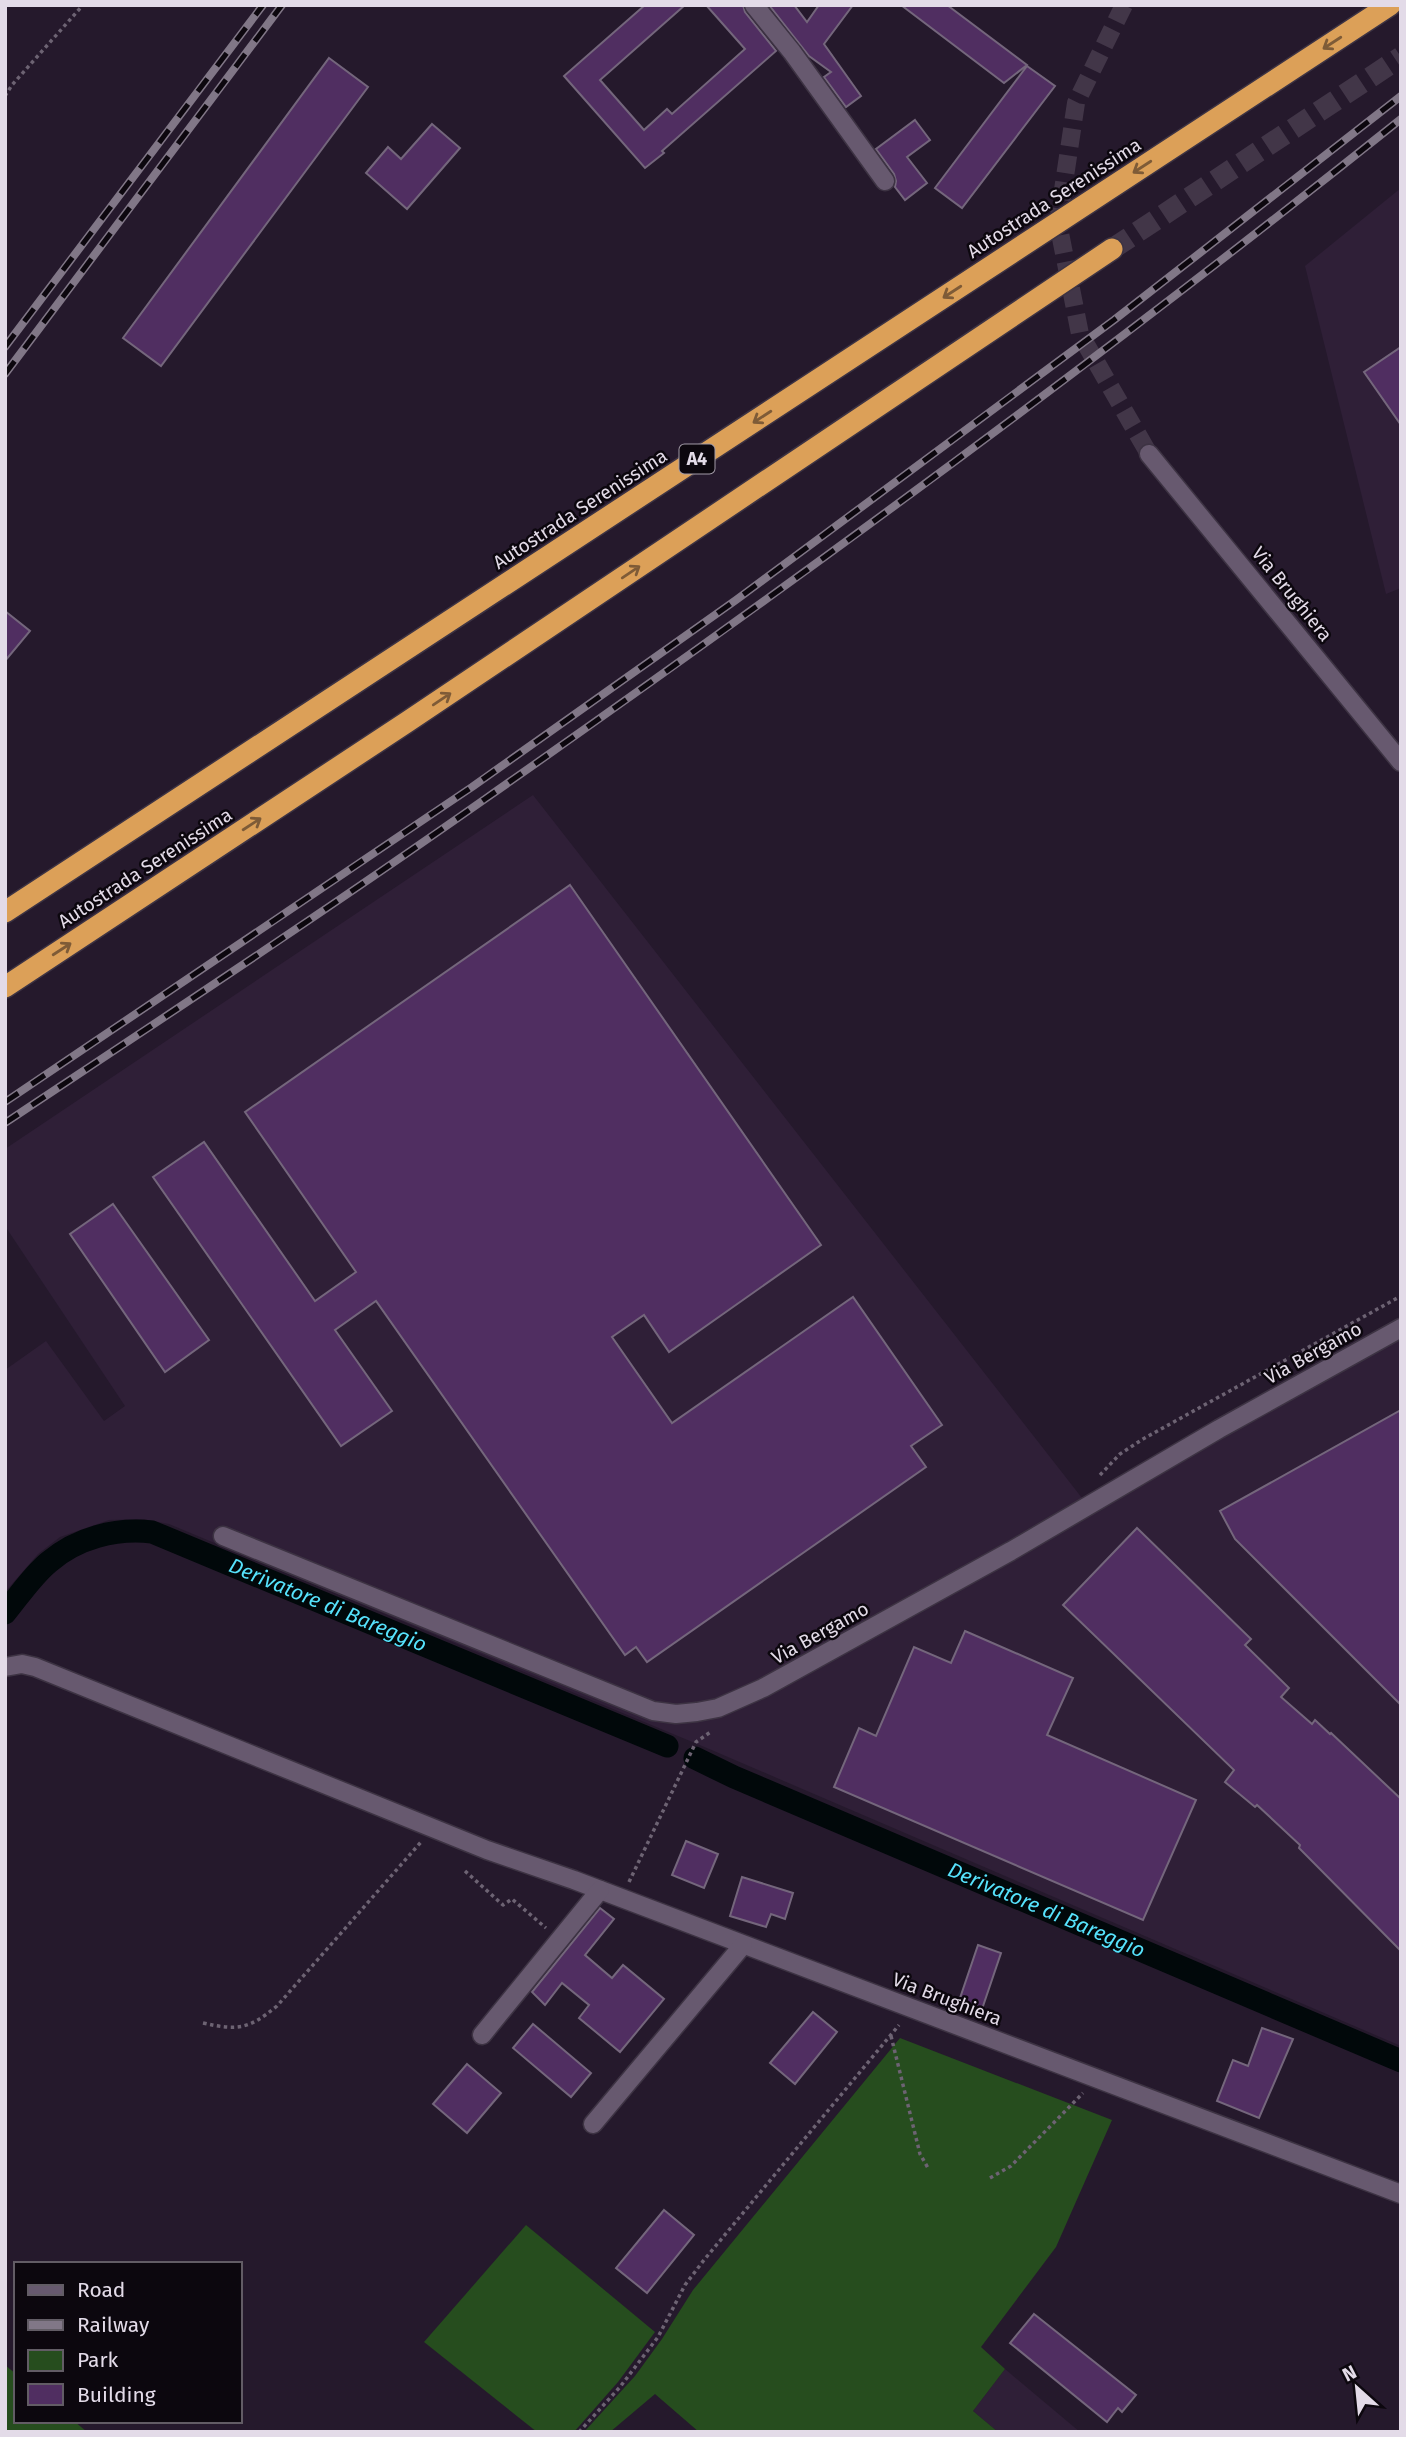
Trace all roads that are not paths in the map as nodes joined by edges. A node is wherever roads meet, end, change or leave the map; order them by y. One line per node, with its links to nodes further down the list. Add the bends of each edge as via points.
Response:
1 (754, 5): 3 (street)
2 (1390, 5): 7 (highway, Autostrada Serenissima / A4, one-way to 7)
3 (885, 181)
4 (1112, 249): 8 (highway, Autostrada Serenissima, one-way to 4)
5 (1149, 454): 6 (street, Via Brughiera)
6 (1401, 762)
7 (5, 912)
8 (5, 987)
9 (1401, 1328): 10 (street, Via Bergamo, via 773,1683 718,1708 697,1712 653,1711)
10 (223, 1536)
11 (5, 1667): 12 (street, Via Brughiera, via 35,1667 433,1828)
12 (600, 1890): 13 (street, Via Brughiera); 14 (street)
13 (743, 1945): 15 (street); 16 (street, Via Brughiera)
14 (482, 2035)
15 (593, 2124)
16 (1401, 2194)

